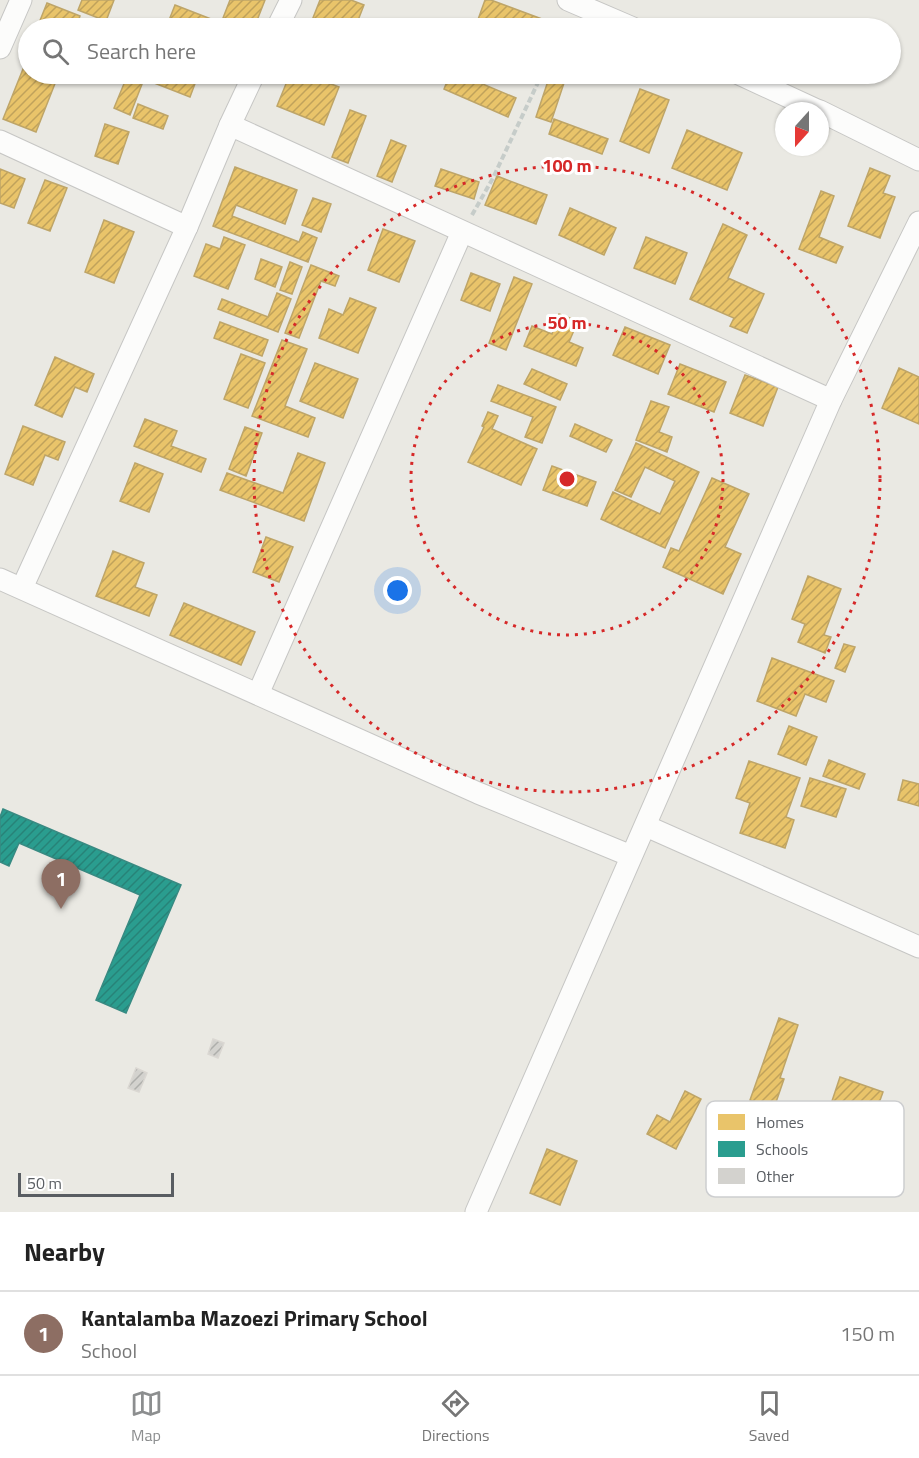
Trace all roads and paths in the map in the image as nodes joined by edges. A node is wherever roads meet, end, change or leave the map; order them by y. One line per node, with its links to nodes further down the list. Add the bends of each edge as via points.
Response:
1 (21, 0): 6 (street)
2 (291, 0): 4 (street)
3 (568, 0): 5 (street)
4 (282, 18)
5 (610, 18)
6 (0, 48)
7 (249, 84): 12 (street)
8 (537, 84): 17 (path, via 493,178)
9 (761, 84): 10 (street)
10 (800, 102)
11 (829, 115): 14 (street)
12 (230, 125): 16 (street); 17 (street)
13 (0, 141): 16 (street)
14 (919, 160)
15 (919, 222): 18 (street)
16 (187, 227): 20 (street)
17 (462, 232): 18 (street); 21 (street)
18 (831, 400): 22 (street)
19 (0, 579): 20 (street)
20 (22, 588): 21 (street)
21 (258, 694): 23 (street, via 478,793)
22 (646, 826): 23 (street); 24 (street)
23 (631, 856): 25 (street)
24 (919, 947)
25 (476, 1212)

